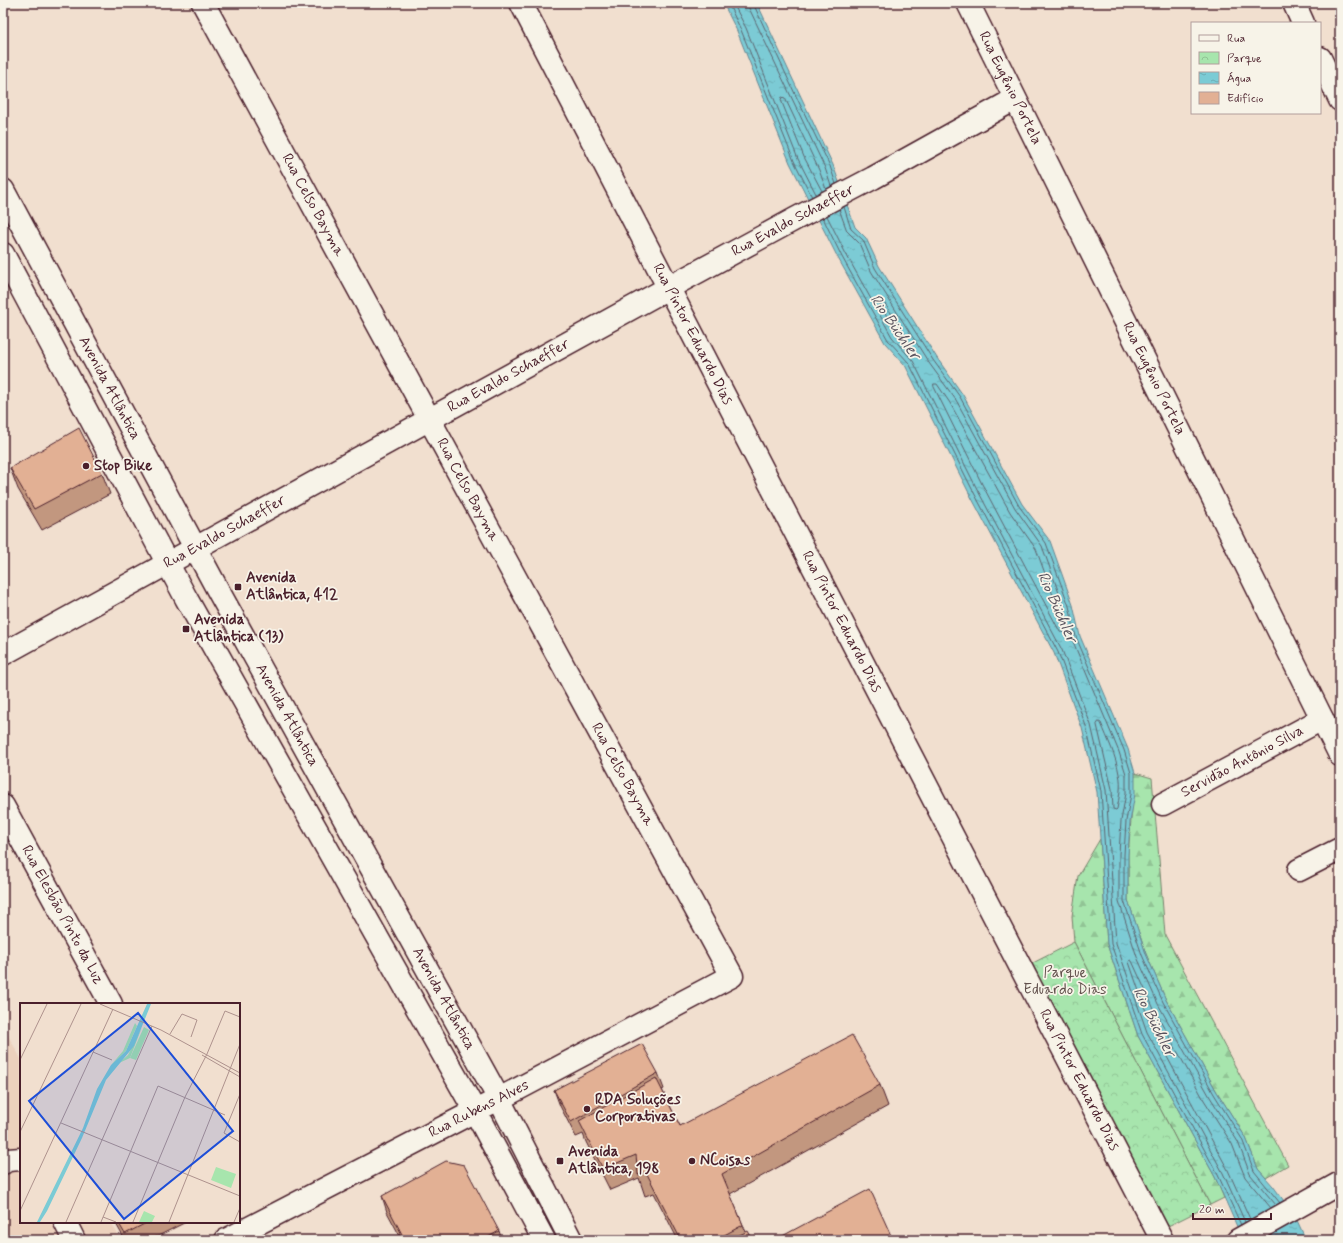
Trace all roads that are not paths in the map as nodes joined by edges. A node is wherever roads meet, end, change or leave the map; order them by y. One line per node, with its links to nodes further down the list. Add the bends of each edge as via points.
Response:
1 (202, 3): 12 (street, Rua Celso Bayma)
2 (521, 3): 11 (street, Rua Pintor Eduardo Dias)
3 (968, 3): 7 (street, Rua Eugênio Portela)
4 (1294, 3): 5 (street)
5 (1303, 22)
6 (1321, 60): 8 (street)
7 (1015, 99): 11 (street, Rua Evaldo Schaeffer); 16 (street, Rua Eugênio Portela)
8 (1340, 100)
9 (3, 190): 13 (street, Avenida Atlântica)
10 (3, 254): 14 (street, Avenida Atlântica)
11 (668, 288): 12 (street, Rua Evaldo Schaeffer); 34 (street, Rua Pintor Eduardo Dias)
12 (429, 420): 13 (street, Rua Evaldo Schaeffer); 22 (street, Rua Celso Bayma)
13 (196, 548): 14 (street, Rua Evaldo Schaeffer); 24 (street, Avenida Atlântica)
14 (168, 564): 15 (street, Rua Evaldo Schaeffer); 25 (street, Avenida Atlântica)
15 (3, 654)
16 (1322, 719): 17 (street, Rua Eugênio Portela); 18 (street, Servidão Antônio Silva)
17 (1340, 755)
18 (1163, 804)
19 (3, 806): 23 (street, Rua Elesbão Pinto da Luz)
20 (1340, 849): 21 (street)
21 (1299, 870)
22 (732, 976): 24 (street, Rua Rubens Alves)
23 (110, 1003)
24 (499, 1099): 25 (street, Rua Rubens Alves); 33 (street, Avenida Atlântica)
25 (475, 1111): 30 (street, Rua Rubens Alves); 32 (street, Avenida Atlântica)
26 (20, 1159): 27 (street)
27 (3, 1163)
28 (1339, 1181): 35 (street)
29 (66, 1223): 31 (street)
30 (233, 1234)
31 (74, 1240)
32 (544, 1240)
33 (571, 1240)
34 (1162, 1240)
35 (1238, 1240)

